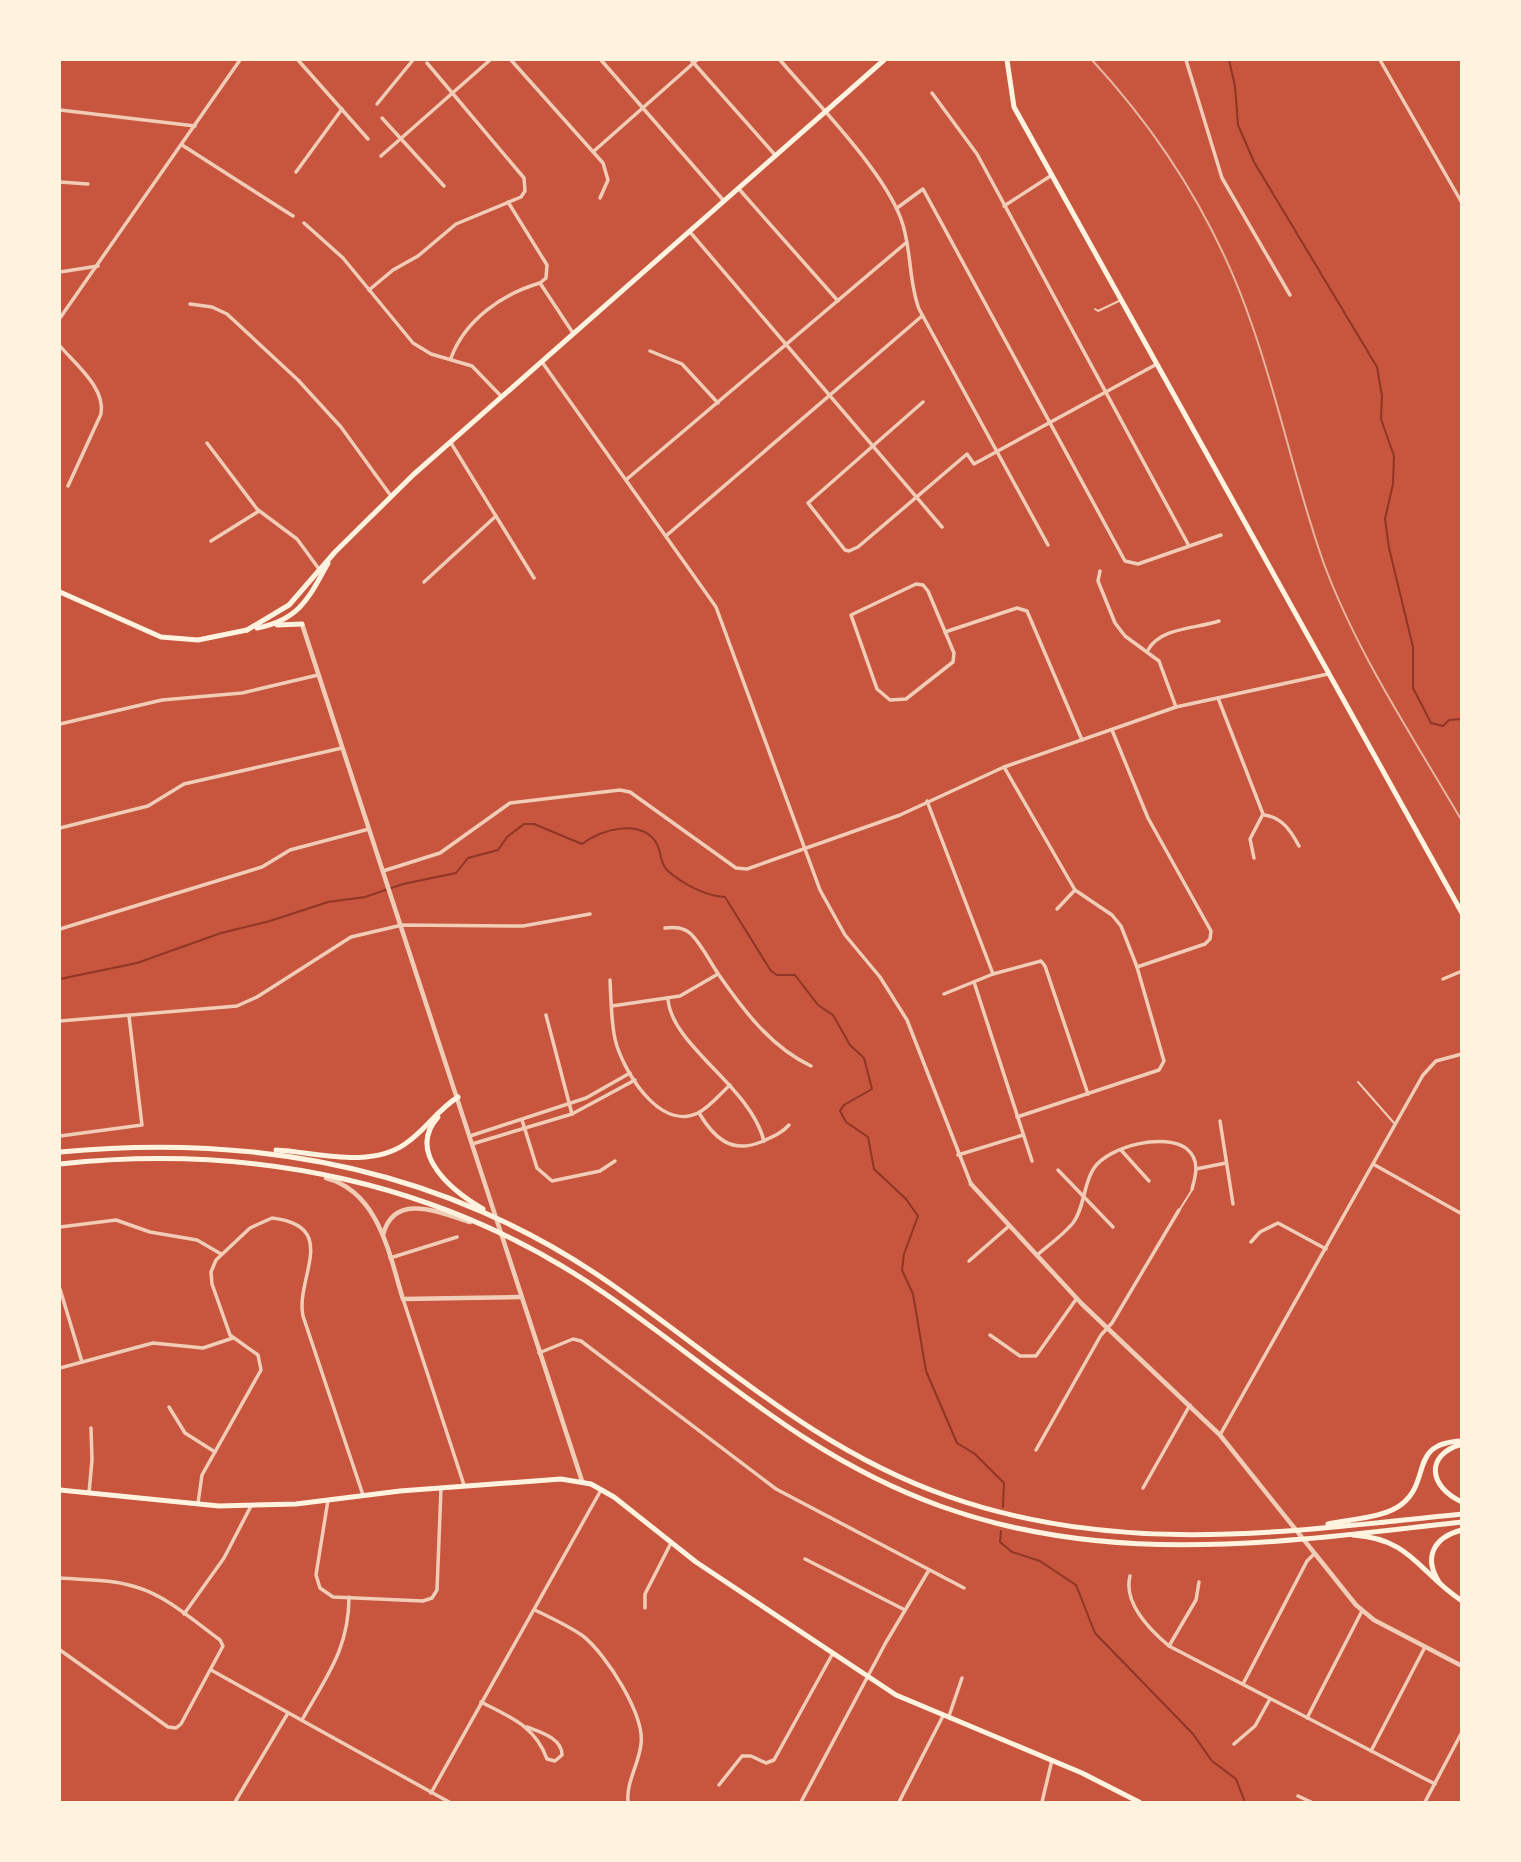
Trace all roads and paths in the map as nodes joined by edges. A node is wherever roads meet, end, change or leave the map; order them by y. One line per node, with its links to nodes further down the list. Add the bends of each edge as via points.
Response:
1 (240, 60): 22 (street)
2 (298, 60): 18 (street)
3 (413, 60): 16 (street)
4 (490, 60): 15 (street)
5 (511, 60): 26 (street)
6 (601, 60): 17 (street)
7 (694, 60): 17 (street); 28 (street)
8 (780, 60): 20 (street)
9 (884, 60): 20 (main road)
10 (1007, 60): 30 (main road, via 1014,107)
11 (1186, 60): 49 (street, via 1222,178)
12 (1380, 60): 38 (street)
13 (427, 63): 15 (street)
14 (932, 93): 39 (street, via 971,144)
15 (452, 94): 24 (street); 36 (street, via 524,178 523,194)
16 (377, 104)
17 (643, 107): 26 (street); 37 (street)
18 (342, 109): 23 (street); 29 (street)
19 (60, 110): 22 (street)
20 (826, 113): 28 (main road); 40 (street)
21 (382, 118): 24 (street)
22 (195, 126): 25 (street)
23 (368, 139)
24 (402, 139): 27 (street); 33 (street)
25 (182, 145): 41 (street); 45 (street)
26 (593, 152): 35 (street, via 607,175)
27 (381, 156)
28 (776, 156): 34 (main road)
29 (296, 172)
30 (1054, 174): 39 (street); 50 (main road)
31 (60, 182): 32 (street)
32 (88, 184)
33 (444, 186)
34 (739, 189): 37 (main road); 51 (street)
35 (600, 198)
36 (508, 202): 47 (street, via 547,265 546,278); 48 (street, via 456,224)
37 (725, 202): 43 (main road)
38 (1461, 203)
39 (1004, 206): 63 (street)
40 (897, 208): 44 (street); 68 (street, via 923,189)
41 (293, 216)
42 (304, 223): 48 (street, via 330,244)
43 (690, 232): 56 (main road); 57 (street)
44 (907, 242): 51 (street); 54 (street, via 912,289)
45 (98, 265): 46 (street); 55 (street)
46 (60, 272)
47 (540, 284): 56 (street); 60 (street, via 519,289 479,317 458,340)
48 (369, 290): 60 (street, via 413,343)
49 (1290, 295)
50 (1123, 299): 53 (lane); 62 (main road)
51 (838, 301): 57 (street)
52 (190, 304): 75 (street, via 227,314 298,380 341,427)
53 (1095, 309)
54 (922, 316): 64 (street); 72 (street)
55 (60, 318)
56 (573, 333): 61 (main road)
57 (786, 344): 64 (street); 67 (street)
58 (60, 346): 74 (street, via 102,402 101,414)
59 (650, 351): 67 (street, via 682,364)
60 (450, 358): 65 (street, via 472,366)
61 (541, 361): 65 (main road); 73 (street)
62 (1158, 363): 63 (street); 99 (main road)
63 (1103, 393): 68 (street); 84 (street)
64 (830, 395): 71 (street); 80 (street)
65 (501, 397): 69 (main road)
66 (923, 402): 71 (street)
67 (718, 403): 73 (street)
68 (1050, 423): 72 (street); 84 (street, via 1122,557 1129,563 1141,563)
69 (450, 441): 75 (main road); 78 (street)
70 (207, 443): 77 (street)
71 (873, 446): 76 (street); 76 (street, via 808,503 849,551)
72 (997, 452): 76 (street, via 974,464 967,454); 83 (street)
73 (627, 479): 80 (street)
74 (68, 486)
75 (391, 496): 85 (main road)
76 (917, 497): 79 (street)
77 (259, 511): 82 (street); 86 (street, via 297,539)
78 (496, 516): 88 (street); 89 (street)
79 (942, 527)
80 (667, 535): 113 (street, via 724,624)
81 (1220, 535): 84 (street)
82 (211, 541)
83 (1048, 545)
84 (1189, 546)
85 (333, 554): 86 (main road); 92 (main road)
86 (319, 569): 91 (main road)
87 (1100, 570): 98 (street, via 1098,581 1115,623 1125,636)
88 (534, 579)
89 (424, 582)
90 (60, 592): 96 (main road, via 161,637 198,640)
91 (289, 604): 92 (main road); 96 (main road)
92 (295, 613): 94 (main road); 95 (main road)
93 (1219, 621): 98 (street, via 1166,634)
94 (302, 624): 95 (main road); 100 (street)
95 (271, 625): 96 (main road)
96 (247, 630)
97 (945, 632): 97 (street, via 954,653 951,666 906,699 895,701 884,698 877,689 851,615 920,584 928,591); 105 (street, via 1017,608 1027,611)
98 (1148, 650): 102 (street, via 1163,668)
99 (1330, 673): 101 (street); 118 (main road)
100 (320, 675): 103 (street, via 242,693 162,700); 106 (street)
101 (1219, 698): 102 (street); 109 (street)
102 (1176, 707): 104 (street)
103 (60, 724)
104 (1112, 730): 105 (street); 123 (street, via 1148,818 1211,935 1205,944)
105 (1082, 740): 107 (street)
106 (344, 747): 110 (street, via 184,784 148,806); 111 (street)
107 (1003, 767): 108 (street); 116 (street)
108 (928, 802): 113 (street); 126 (street)
109 (1263, 814): 112 (street, via 1274,816 1290,830); 114 (street, via 1250,839)
110 (60, 828)
111 (369, 829): 115 (street); 122 (street, via 290,850 262,867)
112 (1299, 846)
113 (804, 848): 115 (street, via 740,869 630,792 620,790 510,803 440,853); 161 (street, via 834,918 906,1020)
114 (1254, 858)
115 (383, 871): 120 (street)
116 (1075, 890): 117 (street); 123 (street, via 1117,920)
117 (1057, 909)
118 (1461, 913)
119 (590, 914): 120 (street, via 523,926)
120 (402, 925): 134 (street, via 341,940 237,1006); 143 (street)
121 (665, 928): 125 (street, via 693,936)
122 (60, 929)
123 (1137, 967): 142 (street, via 1164,1064 1159,1070)
124 (1461, 971): 127 (street)
125 (718, 974): 131 (street, via 691,992); 137 (street, via 767,1035)
126 (993, 974): 129 (street); 142 (street, via 1041,961 1045,966)
127 (1443, 979)
128 (610, 980): 132 (street)
129 (974, 982): 130 (street); 147 (street)
130 (944, 994)
131 (668, 1000): 132 (street); 141 (street, via 669,1011 682,1031)
132 (612, 1006): 138 (street, via 615,1039)
133 (546, 1015): 144 (street)
134 (129, 1016): 135 (street); 154 (street, via 142,1125)
135 (60, 1021)
136 (1461, 1054): 150 (street, via 1429,1066)
137 (811, 1066)
138 (630, 1073): 139 (street); 144 (street)
139 (635, 1080): 145 (street, via 650,1101 667,1112 682,1116); 146 (street)
140 (1358, 1082): 150 (lane)
141 (730, 1084): 145 (street); 156 (street, via 751,1108)
142 (1088, 1094): 147 (street)
143 (458, 1097): 155 (street); 158 (main road, via 407,1143 374,1156); 177 (main road, via 431,1125 429,1154 438,1174 453,1189)
144 (569, 1105): 146 (street); 148 (street)
145 (699, 1113): 156 (street, via 712,1135 731,1146 747,1147)
146 (572, 1114): 152 (street)
147 (1017, 1117): 153 (street)
148 (522, 1120): 152 (street); 155 (street)
149 (1220, 1121): 164 (street)
150 (1395, 1124): 167 (street)
151 (789, 1125): 156 (street)
152 (525, 1129): 157 (street); 162 (street, via 537,1168 552,1181 600,1171)
153 (1023, 1135): 161 (street); 163 (street)
154 (60, 1136)
155 (470, 1136): 157 (street)
156 (764, 1140)
157 (472, 1144): 191 (street)
158 (234, 1148): 160 (main road, via 145,1146); 177 (main road, via 373,1173)
159 (1121, 1150): 168 (street, via 1171,1140 1189,1151); 170 (street); 173 (street, via 1094,1167)
160 (60, 1152)
161 (958, 1155): 171 (street)
162 (615, 1161)
163 (1031, 1161)
164 (1226, 1163): 168 (street); 174 (street)
165 (60, 1164): 166 (main road, via 173,1157)
166 (271, 1164): 181 (main road, via 388,1189); 182 (street, via 351,1189 366,1204)
167 (1373, 1164): 176 (street); 185 (street)
168 (1196, 1168): 172 (street)
169 (1058, 1170): 173 (street)
170 (1149, 1181)
171 (971, 1184): 178 (street)
172 (1192, 1189): 175 (lane)
173 (1083, 1196): 180 (street); 187 (street, via 1073,1223)
174 (1233, 1204)
175 (1179, 1209): 194 (street)
176 (1461, 1214)
177 (503, 1222): 221 (main road, via 608,1282 802,1425 871,1464 931,1490 1021,1518 1099,1532 1197,1537)
178 (1009, 1226): 187 (street); 189 (street)
179 (60, 1227): 186 (street, via 116,1220 197,1240)
180 (1113, 1227)
181 (497, 1231): 182 (street, via 411,1207 394,1215); 223 (main road, via 603,1293 795,1435 922,1499 999,1524 1098,1543 1178,1547)
182 (383, 1236): 188 (street)
183 (457, 1237): 188 (street)
184 (1251, 1242): 185 (street, via 1268,1226 1279,1223)
185 (1326, 1249): 203 (street)
186 (221, 1254): 196 (street, via 211,1279); 214 (street, via 266,1219 293,1224 309,1238 313,1257 302,1291 303,1316)
187 (1037, 1255): 192 (street)
188 (390, 1258): 193 (street)
189 (969, 1261)
190 (60, 1289): 198 (street)
191 (521, 1297): 193 (street); 197 (street)
192 (1077, 1298): 194 (street); 195 (street, via 1036,1356 1020,1356)
193 (404, 1299): 208 (street)
194 (1107, 1328): 200 (street); 205 (street)
195 (990, 1335)
196 (233, 1338): 198 (street, via 203,1348 153,1343); 206 (street, via 260,1359 259,1376)
197 (539, 1353): 207 (street); 227 (street, via 573,1339 581,1341 766,1483)
198 (82, 1362): 199 (street)
199 (60, 1368)
200 (1190, 1405): 203 (street); 210 (street)
201 (169, 1407): 206 (street, via 186,1433)
202 (91, 1428): 213 (street)
203 (1220, 1435): 225 (street)
204 (1461, 1443): 216 (main road, via 1442,1454 1435,1469 1440,1486); 221 (main road, via 1439,1444 1429,1452 1410,1495 1396,1508)
205 (1036, 1450)
206 (215, 1452): 217 (street, via 202,1475)
207 (582, 1481): 208 (main road); 211 (main road)
208 (464, 1485): 209 (main road)
209 (441, 1487): 214 (main road); 233 (street, via 435,1595 423,1601)
210 (1143, 1488)
211 (602, 1489): 224 (main road); 236 (street)
212 (60, 1490): 213 (main road)
213 (89, 1493): 217 (main road)
214 (363, 1495): 215 (main road)
215 (328, 1500): 218 (main road); 233 (street, via 316,1578 328,1595)
216 (1461, 1502)
217 (198, 1503): 218 (main road)
218 (251, 1505): 239 (street, via 224,1558)
219 (1461, 1514): 221 (main road)
220 (1461, 1522): 223 (main road)
221 (1304, 1530)
222 (1461, 1530): 232 (main road, via 1443,1536 1432,1550 1433,1570)
223 (1332, 1534): 232 (main road, via 1392,1542)
224 (671, 1543): 235 (street, via 645,1594); 243 (main road)
225 (1314, 1554): 238 (street); 248 (street)
226 (805, 1559): 237 (street)
227 (929, 1570): 231 (street); 237 (street)
228 (1129, 1576): 240 (street, via 1135,1606)
229 (60, 1578): 239 (street, via 137,1587)
230 (1199, 1582): 240 (street, via 1196,1600)
231 (964, 1588)
232 (1446, 1590): 234 (main road)
233 (349, 1597): 254 (street, via 344,1644)
234 (1461, 1601)
235 (645, 1608)
236 (535, 1610): 250 (street); 266 (street, via 594,1646 632,1707 641,1745)
237 (905, 1610): 246 (street)
238 (1362, 1610): 241 (street); 253 (street)
239 (184, 1614): 245 (street, via 222,1643)
240 (1169, 1646): 248 (street)
241 (1425, 1647): 244 (street); 258 (street)
242 (60, 1650): 245 (street, via 172,1728 180,1726)
243 (833, 1653): 246 (main road); 261 (street, via 774,1760 766,1763 742,1756)
244 (1461, 1666)
245 (211, 1670): 251 (street)
246 (867, 1676): 252 (main road, via 896,1695); 267 (street)
247 (962, 1678): 252 (street)
248 (1243, 1685): 249 (street)
249 (1270, 1699): 253 (street); 257 (street, via 1255,1726)
250 (481, 1702): 255 (street); 262 (street)
251 (288, 1713): 254 (street); 264 (street)
252 (946, 1717): 259 (main road); 268 (street)
253 (1307, 1718): 258 (street)
254 (302, 1721): 262 (street)
255 (527, 1727): 255 (street, via 547,1759 555,1761 562,1755 555,1741)
256 (1461, 1732): 260 (street)
257 (1234, 1744)
258 (1371, 1751): 260 (street)
259 (1052, 1760): 269 (street); 270 (main road)
260 (1435, 1784): 272 (street)
261 (719, 1785)
262 (431, 1793): 265 (street)
263 (1298, 1796): 271 (street)
264 (235, 1802)
265 (449, 1802)
266 (628, 1802)
267 (801, 1802)
268 (899, 1802)
269 (1042, 1802)
270 (1139, 1802)
271 (1311, 1802)
272 (1425, 1802)

